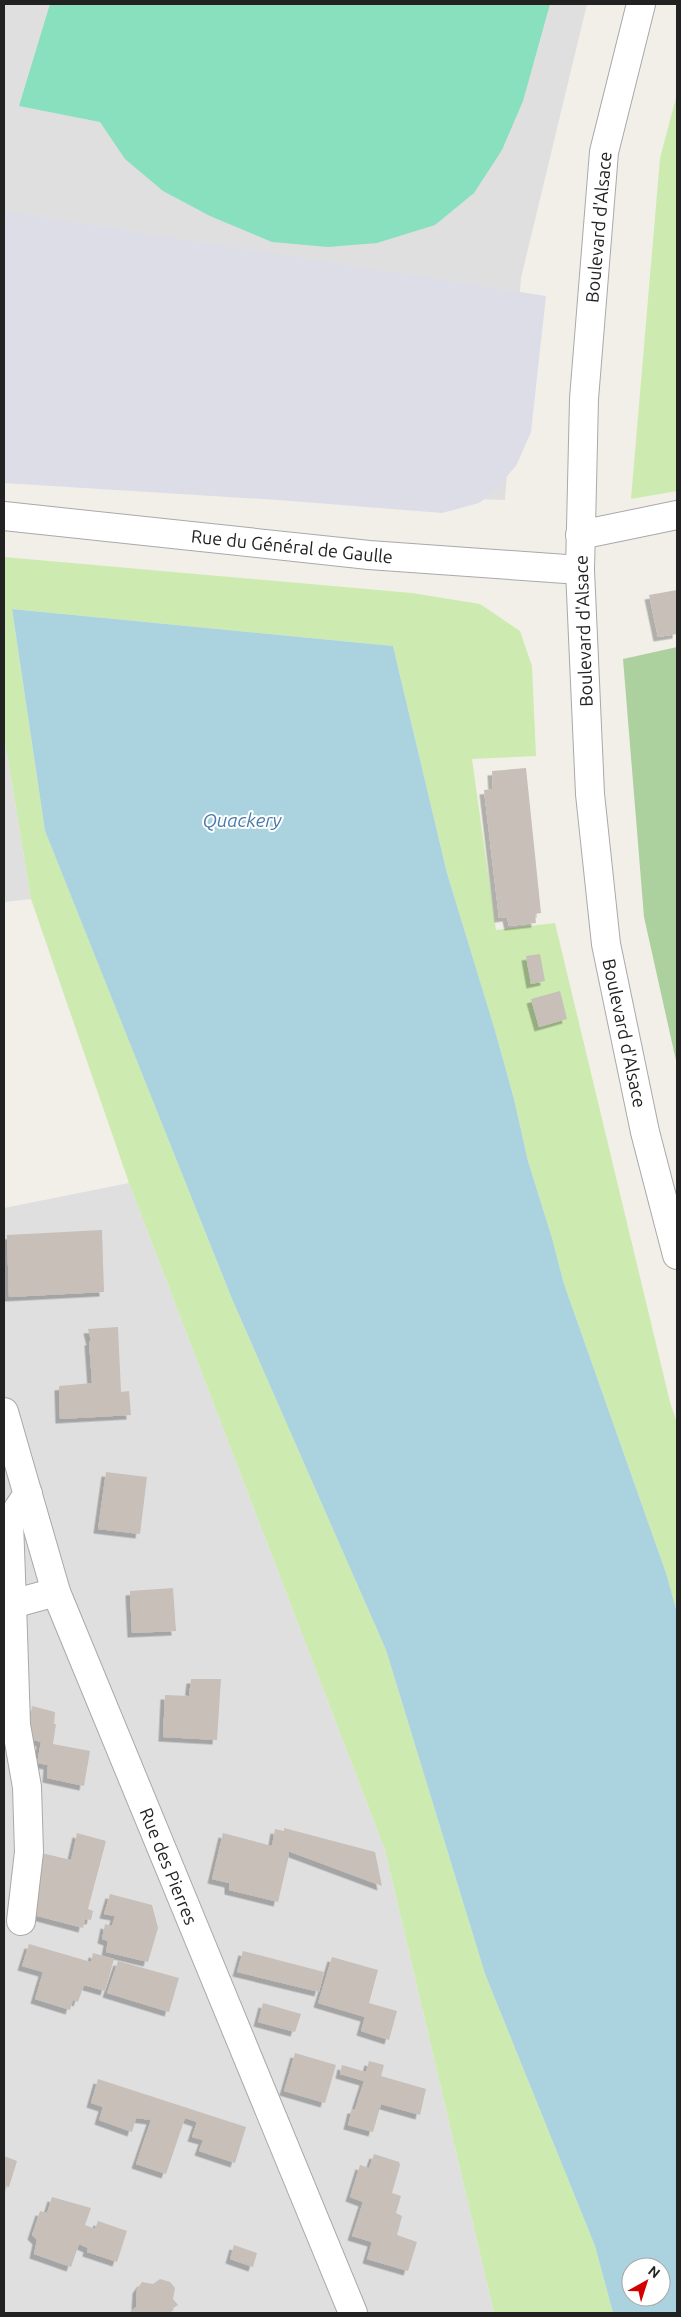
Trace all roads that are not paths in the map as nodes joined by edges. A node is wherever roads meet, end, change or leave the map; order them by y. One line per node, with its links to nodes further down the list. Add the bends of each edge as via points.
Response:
1 (641, 4): 4 (street, Boulevard d'Alsace, via 604,152 584,400)
2 (677, 515): 4 (street)
3 (4, 516): 5 (street, Rue du Général de Gaulle, via 369,555)
4 (580, 536): 5 (street, Boulevard d'Alsace)
5 (580, 570): 6 (street, Boulevard d'Alsace, via 590,794 606,944 645,1132)
6 (677, 1254)
7 (4, 1412): 8 (street, Rue des Pierres)
8 (28, 1494): 9 (street, Rue des Pierres); 10 (street, via 9,1522)
9 (56, 1592): 10 (street); 12 (street, Rue des Pierres)
10 (12, 1604): 11 (street, via 16,1725 27,1787 29,1852)
11 (21, 1922)
12 (353, 2313)

